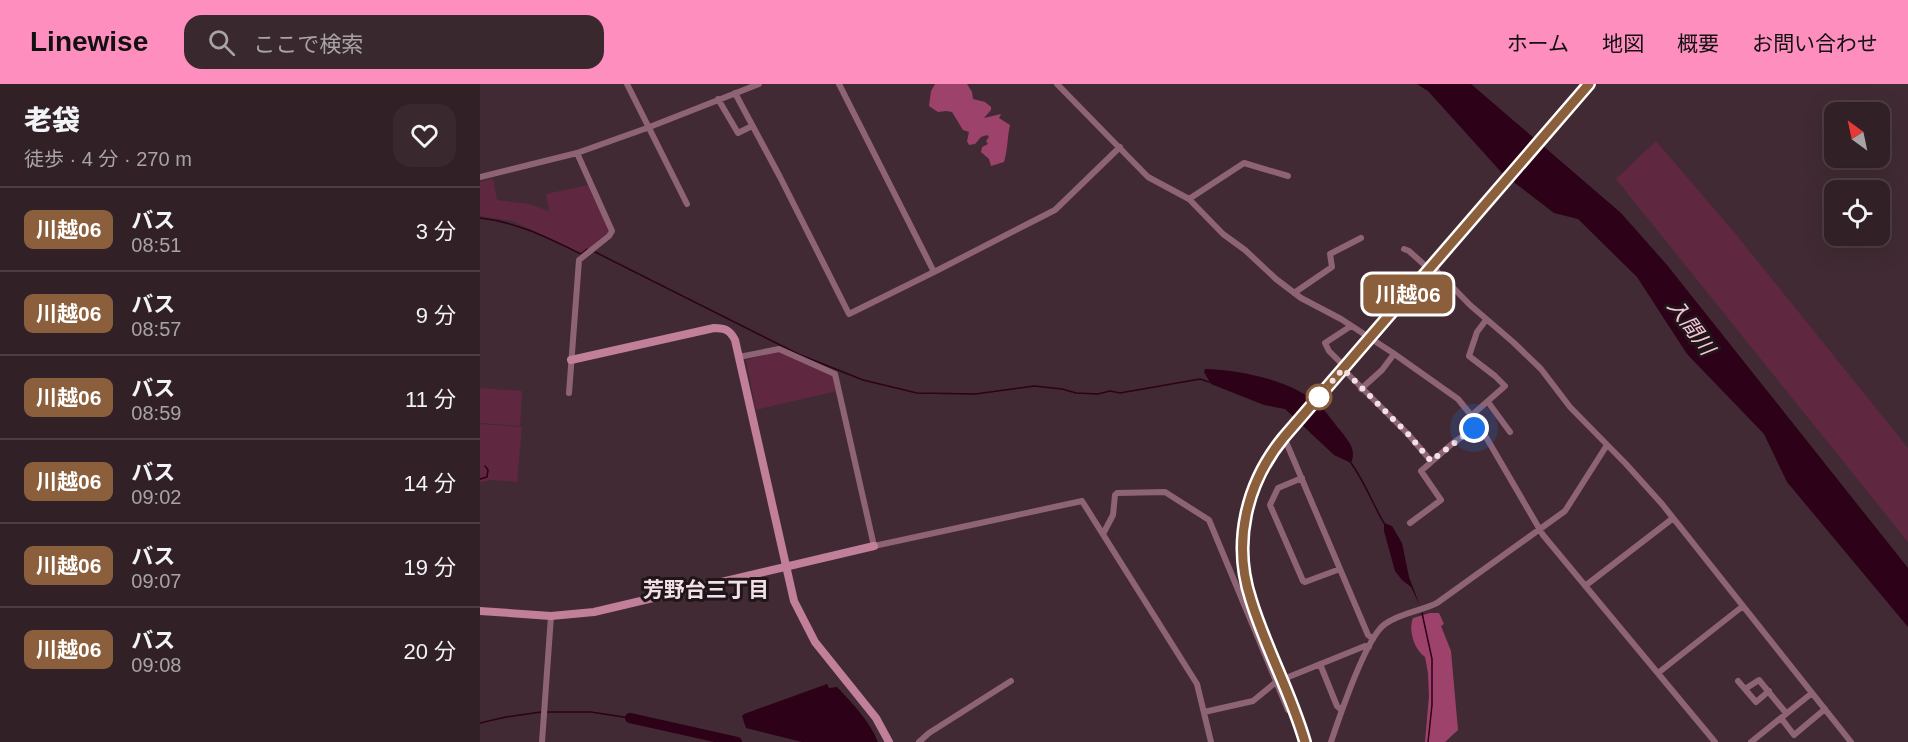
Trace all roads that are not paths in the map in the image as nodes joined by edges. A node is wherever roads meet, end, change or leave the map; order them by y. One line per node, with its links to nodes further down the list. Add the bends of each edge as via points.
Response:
1 (627, 84): 10 (street)
2 (735, 84): 7 (street)
3 (759, 84): 7 (street)
4 (839, 84): 20 (street)
5 (1058, 84): 11 (street)
6 (1590, 84): 19 (main road)
7 (737, 92): 8 (street); 9 (street)
8 (718, 99): 9 (street, via 738,134); 10 (street)
9 (752, 126): 20 (street, via 849,314)
10 (648, 128): 12 (street); 16 (street)
11 (1120, 147): 15 (street, via 1148,177); 20 (street, via 1055,210)
12 (577, 153): 14 (street); 26 (street, via 612,231 579,260)
13 (1288, 176): 15 (street, via 1244,163)
14 (480, 177)
15 (1188, 199): 21 (street)
16 (687, 204)
17 (1361, 238): 21 (street, via 1329,254 1332,267)
18 (1404, 249): 19 (street)
19 (1432, 265): 22 (street); 27 (main road)
20 (934, 272)
21 (1294, 293): 23 (street)
22 (1486, 320): 30 (street, via 1477,332 1469,356 1505,386); 35 (street, via 1541,369 1563,399)
23 (1351, 326): 24 (street); 27 (street, via 1325,343)
24 (1394, 354): 28 (street); 31 (street, via 1452,393)
25 (739, 357): 26 (street, via 733,335 726,329 714,328); 42 (street, via 779,349 835,374); 43 (street)
26 (571, 360): 29 (street)
27 (1344, 368): 28 (street); 34 (main road)
28 (1361, 389): 36 (street)
29 (569, 393)
30 (1488, 402): 31 (street); 33 (street)
31 (1472, 415): 32 (street)
32 (1479, 425): 36 (street); 40 (street)
33 (1510, 432)
34 (1284, 437): 37 (street); 54 (main road, via 1260,473 1247,507 1242,536 1250,599)
35 (1607, 445): 38 (street); 40 (street, via 1565,512)
36 (1431, 461): 39 (street, via 1420,472 1441,500)
37 (1302, 478): 44 (street); 44 (street, via 1278,488 1270,505 1303,581)
38 (1672, 519): 45 (street); 46 (street)
39 (1410, 523)
40 (1539, 529): 45 (street); 49 (street, via 1437,603 1385,624)
41 (1103, 534): 42 (street, via 1079,501); 54 (street, via 1113,515 1117,493 1165,492 1209,520); 61 (street, via 1197,684)
42 (874, 546): 43 (street)
43 (786, 568): 48 (street, via 594,612); 64 (street, via 810,634 882,726)
44 (1340, 569): 49 (street)
45 (1585, 586): 52 (street)
46 (1743, 606): 52 (street); 58 (street)
47 (480, 611): 48 (street)
48 (551, 616): 63 (street)
49 (1373, 639): 50 (street)
50 (1370, 647): 51 (street); 60 (street)
51 (1320, 664): 54 (street); 60 (street)
52 (1658, 673): 69 (street)
53 (1011, 681): 65 (street)
54 (1280, 681): 61 (street, via 1253,701); 67 (main road, via 1296,711)
55 (1738, 681): 56 (street)
56 (1745, 689): 57 (street, via 1759,680); 57 (street, via 1756,702)
57 (1769, 691): 62 (street)
58 (1812, 693): 59 (street); 62 (street)
59 (1825, 709): 62 (street, via 1794,735); 71 (street)
60 (1341, 710): 68 (street)
61 (1204, 712): 66 (street)
62 (1783, 716): 70 (street)
63 (542, 742)
64 (889, 742)
65 (919, 742)
66 (1211, 742)
67 (1305, 742)
68 (1331, 742)
69 (1715, 742)
70 (1751, 742)
71 (1851, 742)

